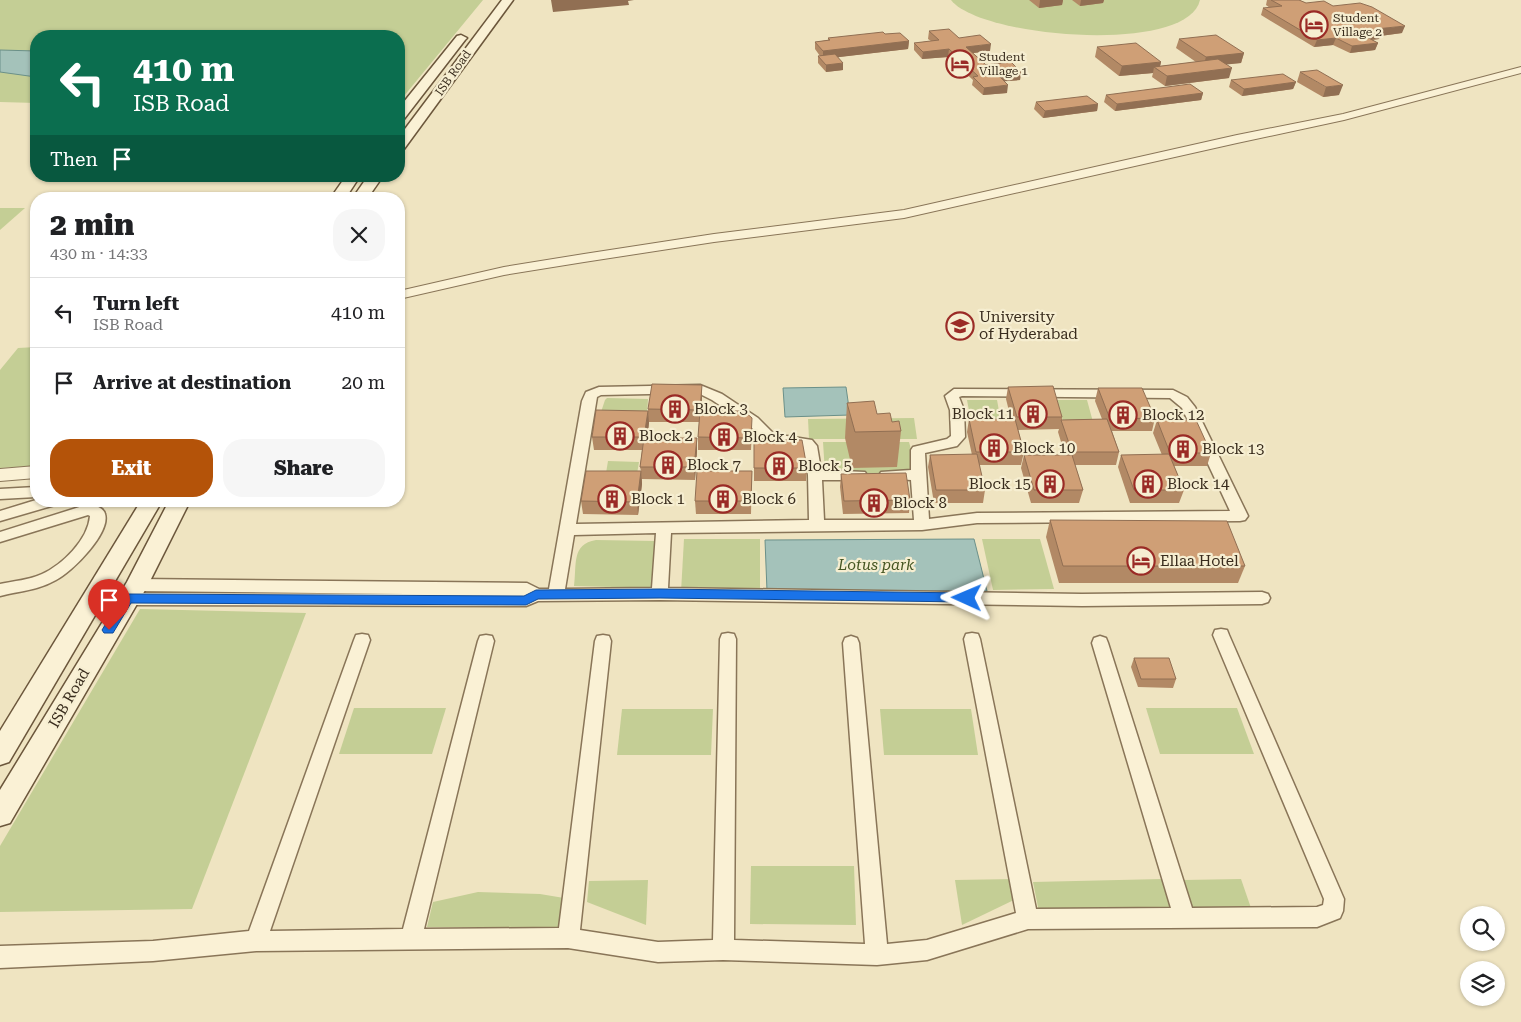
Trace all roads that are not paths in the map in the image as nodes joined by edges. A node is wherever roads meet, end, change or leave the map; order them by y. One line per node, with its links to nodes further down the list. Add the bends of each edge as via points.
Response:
1 (508, 0): 6 (main road, ISB Road)
2 (471, 26): 5 (main road, ISB Road)
3 (1521, 63): 9 (street, via 1406,95 952,196 881,209 574,250)
4 (1521, 70): 10 (street, via 1344,117 904,214 575,259)
5 (405, 108)
6 (405, 138)
7 (349, 182): 8 (main road)
8 (341, 192)
9 (405, 284)
10 (405, 294)
11 (30, 472): 12 (street)
12 (0, 475)
13 (815, 475): 14 (street); 25 (street); 28 (street, via 807,443 769,437 753,422 700,389 599,391 589,401)
14 (918, 475): 26 (street); 26 (street, via 918,450 952,443 958,437 957,410 952,396 960,392 1173,394 1188,408 1240,516 977,518)
15 (30, 479): 16 (street)
16 (0, 481)
17 (30, 492): 18 (street)
18 (0, 494)
19 (30, 507): 23 (street)
20 (69, 507): 24 (street)
21 (148, 507): 43 (main road, ISB Road)
22 (177, 507): 31 (main road, ISB Road)
23 (0, 516)
24 (14, 524)
25 (817, 525): 26 (street); 27 (street)
26 (922, 525)
27 (664, 529): 28 (street); 32 (street)
28 (566, 530): 33 (street)
29 (0, 537): 30 (street, via 90,509 98,514 91,536 60,570 45,578)
30 (0, 590)
31 (132, 592): 33 (street, via 526,600 536,595); 44 (main road, ISB Road)
32 (660, 594): 33 (street); 34 (street, via 1082,600)
33 (556, 595)
34 (1262, 598)
35 (1221, 635): 45 (street, via 1334,898 1333,911 1317,917)
36 (972, 638): 46 (street)
37 (728, 639): 50 (street)
38 (362, 640): 49 (street)
39 (486, 641): 48 (street)
40 (603, 641): 47 (street)
41 (851, 643): 51 (street)
42 (1100, 644): 45 (street)
43 (0, 754)
44 (0, 814)
45 (1184, 917): 46 (street)
46 (1028, 919): 51 (street, via 927,950)
47 (568, 938): 48 (street); 50 (street, via 658,952)
48 (410, 939): 49 (street)
49 (256, 940): 52 (street, via 153,951)
50 (723, 950): 51 (street)
51 (878, 955)
52 (0, 957)

